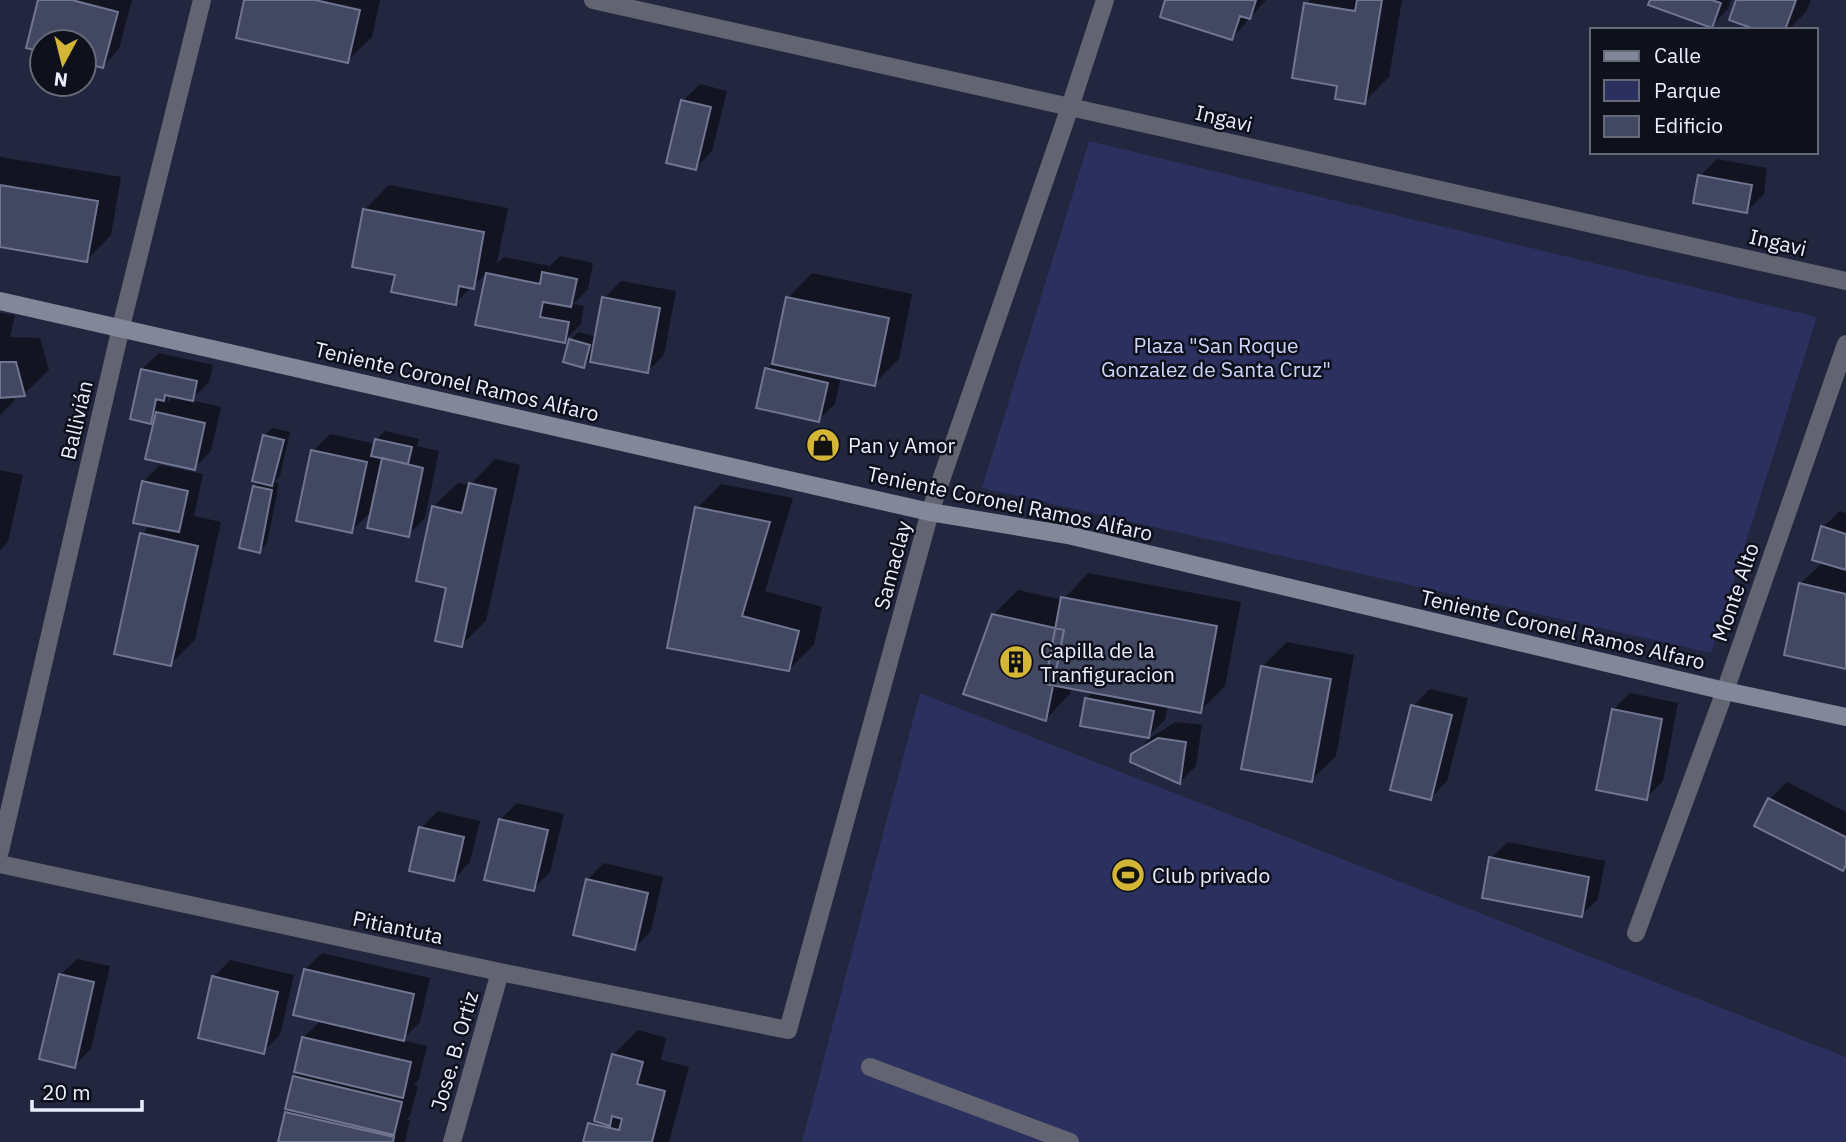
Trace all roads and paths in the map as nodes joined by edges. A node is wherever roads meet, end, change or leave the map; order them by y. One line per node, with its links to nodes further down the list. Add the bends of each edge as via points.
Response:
1 (202, 0): 7 (street, Ballivián)
2 (593, 0): 4 (street, Ingavi)
3 (1105, 0): 4 (street, Samaclay)
4 (1070, 107): 5 (street, Ingavi); 9 (street, Samaclay)
5 (1846, 281)
6 (0, 301): 7 (street, Teniente Coronel Ramos Alfaro)
7 (121, 327): 9 (street, Teniente Coronel Ramos Alfaro); 12 (street, Ballivián)
8 (1846, 344): 10 (street, Monte Alto)
9 (930, 512): 10 (street, Teniente Coronel Ramos Alfaro, via 1068,535); 16 (street, Samaclay)
10 (1725, 691): 11 (street, Teniente Coronel Ramos Alfaro); 14 (street, Monte Alto)
11 (1846, 716)
12 (0, 851)
13 (0, 864): 15 (street, Pitiantuta)
14 (1636, 933)
15 (500, 972): 16 (street, Pitiantuta); 18 (street, Jose. B. Ortiz)
16 (788, 1030)
17 (870, 1067): 19 (street)
18 (452, 1142)
19 (1070, 1142)

